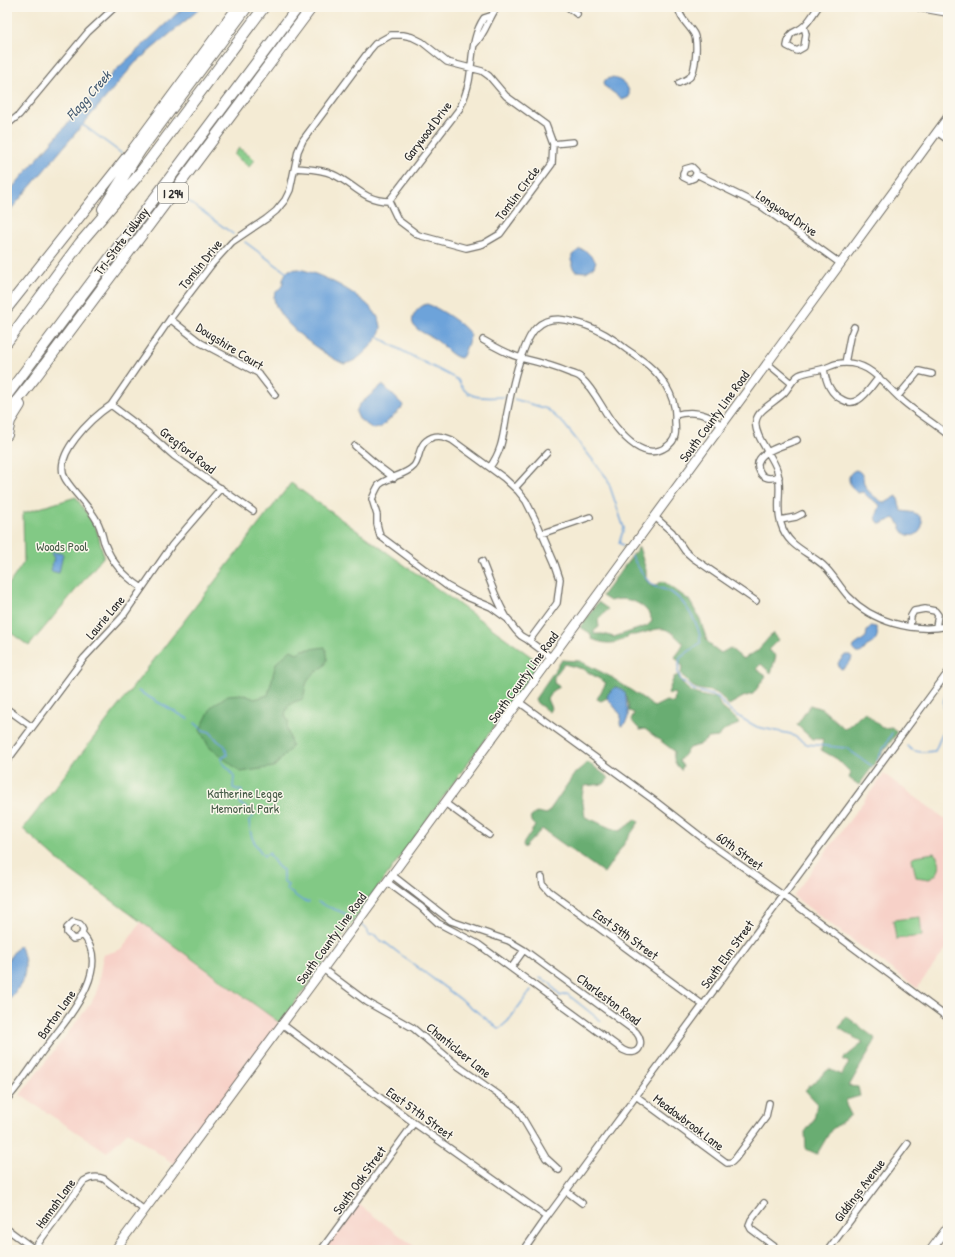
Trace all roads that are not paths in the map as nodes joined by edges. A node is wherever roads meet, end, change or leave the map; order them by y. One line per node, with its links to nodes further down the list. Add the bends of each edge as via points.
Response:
1 (115, 7): 18 (street, via 88,32 19,115)
2 (238, 7): 28 (highway, via 134,148)
3 (247, 7): 26 (highway, via 140,151)
4 (264, 7): 26 (highway, Tri-State Tollway, via 136,178)
5 (298, 7): 41 (highway, Tri-State Tollway / I 294)
6 (312, 7): 39 (highway, Tri-State Tollway / I 294)
7 (497, 7): 15 (street, Garywood Drive, via 474,45)
8 (568, 7): 13 (street)
9 (679, 7): 16 (street, via 680,16 690,27 696,40 695,64 691,76)
10 (818, 7): 14 (street)
11 (920, 7): 12 (main road)
12 (948, 12)
13 (577, 14)
14 (804, 27)
15 (470, 68): 22 (street, Tomlin Circle, via 489,76 506,96 546,125); 23 (street, Tomlin Drive, via 447,62 412,37 402,34 383,39 369,51 309,131 298,151); 25 (street, Garywood Drive, via 466,94 460,108)
16 (679, 83)
17 (948, 117): 19 (main road, South County Line Road)
18 (7, 125)
19 (938, 132): 20 (street); 27 (main road, South County Line Road)
20 (948, 140)
21 (573, 142): 22 (street)
22 (553, 144): 25 (street, Tomlin Circle, via 552,164 500,234 483,244 466,248 418,236 398,220)
23 (295, 168): 25 (street, via 332,174 358,192); 29 (street, Tomlin Drive, via 290,190 276,211 232,242)
24 (696, 174): 27 (street, Longwood Drive, via 761,206)
25 (386, 201)
26 (80, 243): 32 (highway, Tri-State Tollway)
27 (841, 264): 34 (main road, South County Line Road)
28 (7, 308)
29 (170, 320): 42 (street, Dougshire Court, via 201,343 258,373); 44 (street, Tomlin Drive)
30 (854, 327): 35 (street)
31 (483, 340): 33 (street)
32 (7, 342)
33 (521, 358): 46 (street, via 532,334 544,322 567,319 588,326 619,343 655,372 666,386); 46 (street, via 554,366 580,377 626,439 639,448 652,452 672,443 675,436); 54 (street, via 507,412 503,442)
34 (767, 363): 40 (street); 47 (main road, South County Line Road)
35 (845, 363): 36 (street); 38 (street, via 858,365)
36 (824, 369): 38 (street, via 831,391 846,402 853,403 863,396); 40 (street, via 799,375)
37 (932, 374): 43 (street, via 919,371)
38 (879, 377): 43 (street)
39 (34, 379): 45 (highway, Tri-State Tollway / I 294); 48 (highway, via 10,421)
40 (791, 383): 53 (street, via 779,399 758,414 756,429)
41 (7, 395)
42 (275, 395)
43 (898, 396): 49 (street)
44 (110, 405): 57 (street, Gregford Road, via 148,432 174,456); 66 (street, Tomlin Drive, via 82,430 71,445 62,467 65,479 98,522 113,561 127,578)
45 (7, 413)
46 (675, 415): 47 (street, via 702,414)
47 (722, 426): 62 (main road, South County Line Road)
48 (7, 435)
49 (948, 435)
50 (797, 440): 53 (street)
51 (355, 446): 55 (street)
52 (546, 452): 58 (street)
53 (768, 452): 56 (street); 56 (street, via 758,460 757,466 761,474 767,478)
54 (490, 467): 55 (street, via 452,440 437,436 425,442 415,465); 58 (street)
55 (394, 478): 69 (street, via 380,485 372,499 380,536 453,590)
56 (780, 478): 63 (street)
57 (221, 488): 59 (street, Gregford Road); 66 (street, Laurie Lane, via 172,545)
58 (515, 488): 64 (street, via 526,502)
59 (253, 511)
60 (802, 514): 63 (street)
61 (590, 517): 64 (street)
62 (656, 517): 68 (street, via 693,558); 75 (main road, South County Line Road)
63 (780, 520): 72 (street, via 791,543 824,565 857,604 879,618)
64 (541, 534): 74 (street, via 560,579 559,590 557,603)
65 (482, 561): 67 (street)
66 (142, 588): 79 (street, Laurie Lane, via 123,616 84,658)
67 (497, 597): 69 (street); 70 (street)
68 (756, 601)
69 (491, 607): 70 (street)
70 (509, 620): 74 (street, via 519,634)
71 (948, 626): 73 (street)
72 (910, 627): 73 (street); 73 (street, via 914,611 925,609 935,611 938,615)
73 (936, 627)
74 (529, 641): 75 (street)
75 (552, 658): 77 (main road, South County Line Road)
76 (948, 672): 86 (street, South Elm Street)
77 (519, 702): 81 (main road, South County Line Road); 86 (street, 60th Street)
78 (7, 709): 79 (street)
79 (32, 727): 80 (street, Laurie Lane)
80 (7, 761)
81 (445, 803): 82 (street); 83 (main road, South County Line Road)
82 (489, 835)
83 (392, 875): 85 (main road, South County Line Road); 88 (street, Charleston Road, via 452,921 509,941)
84 (542, 877): 91 (street, East 59th Street, via 543,884 549,891)
85 (387, 882): 89 (street, Charleston Road, via 438,923 478,944); 90 (main road, South County Line Road)
86 (784, 896): 91 (street, South Elm Street); 92 (street, 60th Street)
87 (82, 934): 95 (street, Barton Lane, via 91,945 93,953 90,979 86,989 77,1006)
88 (524, 950): 89 (street); 89 (street, Charleston Road, via 636,1032 641,1041 638,1049 631,1053 623,1050)
89 (511, 968)
90 (323, 969): 93 (main road, South County Line Road); 99 (street, Chanticleer Lane, via 367,1002 413,1028 458,1066 516,1107 546,1158)
91 (703, 1005): 94 (street, South Elm Street)
92 (948, 1018)
93 (282, 1024): 97 (street, East 57th Street); 103 (main road, South County Line Road)
94 (636, 1096): 96 (street, Meadowbrook Lane, via 727,1163 735,1159 766,1117); 100 (street, South Elm Street)
95 (7, 1099)
96 (769, 1104)
97 (414, 1123): 104 (street, East 57th Street); 108 (street, South Oak Street)
98 (908, 1143): 111 (street, Giddings Avenue)
99 (560, 1170)
100 (566, 1191): 101 (street); 104 (street, South Elm Street)
101 (582, 1203)
102 (764, 1203): 110 (street, via 749,1225)
103 (144, 1210): 106 (street, Hannah Lane, via 104,1179 91,1177 84,1181 34,1249); 107 (main road, South County Line Road)
104 (547, 1217): 109 (street, South Elm Street)
105 (948, 1227): 112 (main road)
106 (7, 1229)
107 (115, 1250)
108 (321, 1250)
109 (524, 1250)
110 (779, 1250)
111 (828, 1250)
112 (931, 1250)

